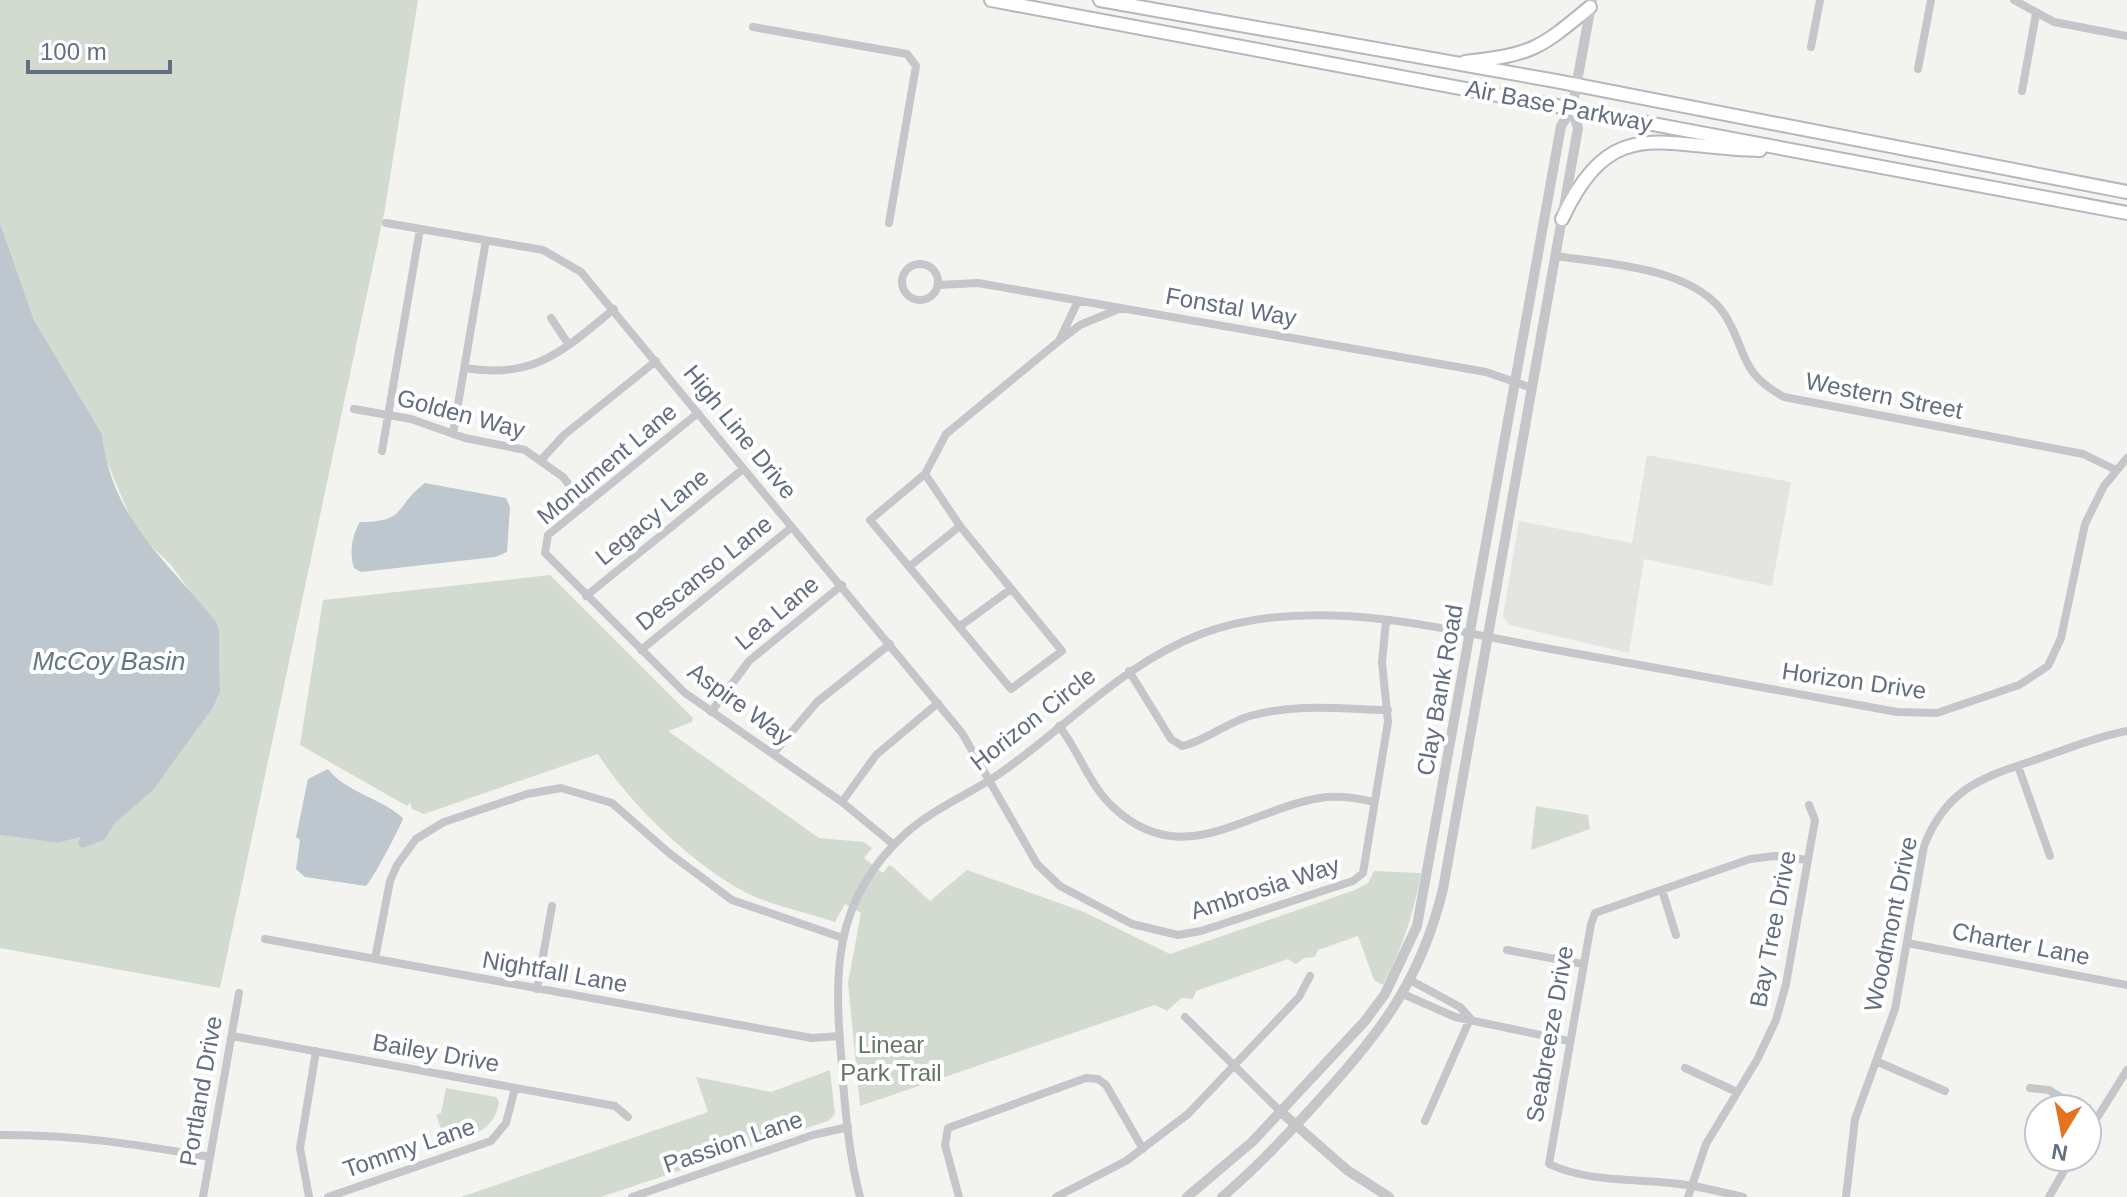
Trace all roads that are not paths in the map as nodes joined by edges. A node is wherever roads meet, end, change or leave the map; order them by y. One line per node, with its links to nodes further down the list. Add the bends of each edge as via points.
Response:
1 (991, 0): 15 (main road, Air Base Parkway)
2 (1100, 0): 11 (main road, Air Base Parkway)
3 (1820, 0): 10 (street)
4 (1931, 0): 12 (street)
5 (2014, 0): 7 (street)
6 (1591, 4): 11 (main road, via 1528,52); 13 (street, Clay Bank Road)
7 (2036, 14): 9 (street); 14 (street)
8 (753, 27): 21 (street, via 907,54 916,66)
9 (2127, 36)
10 (1811, 47)
11 (1452, 64): 13 (main road, Air Base Parkway)
12 (1918, 69)
13 (1576, 85): 15 (street, Clay Bank Road); 17 (main road, Air Base Parkway)
14 (2022, 91)
15 (1572, 109): 16 (main road, Air Base Parkway); 19 (street, Clay Bank Road, via 1578,128); 34 (street, Clay Bank Road, via 1561,126)
16 (1796, 151): 18 (main road, Air Base Parkway); 19 (main road, via 1631,145 1592,167)
17 (2127, 192)
18 (2127, 213)
19 (1562, 219): 24 (street, Clay Bank Road)
20 (386, 223): 22 (street, High Line Drive)
21 (889, 223)
22 (420, 229): 23 (street, High Line Drive); 38 (street)
23 (486, 240): 28 (street, High Line Drive, via 556,255 581,272); 33 (street)
24 (1556, 256): 35 (street, Clay Bank Road); 44 (street, Western Street, via 1666,276 1698,288 1725,315 1752,372 1784,397 2076,453)
25 (938, 285): 25 (street, via 934,270 920,264 910,267 901,280 903,291 916,300 930,297); 26 (street, Fonstal Way, via 978,283)
26 (1078, 301): 27 (street, Fonstal Way); 30 (street)
27 (1121, 308): 30 (street, via 1080,325); 34 (street, Fonstal Way, via 1486,372)
28 (614, 309): 31 (street); 32 (street, High Line Drive)
29 (551, 318): 31 (street)
30 (1059, 341): 45 (street, via 946,434)
31 (569, 345): 33 (street, via 517,370)
32 (656, 361): 37 (street, High Line Drive); 42 (street)
33 (465, 368): 39 (street)
34 (1516, 382): 35 (street, Fonstal Way); 56 (street, Clay Bank Road)
35 (1532, 388): 57 (street, Clay Bank Road)
36 (354, 409): 38 (street, Golden Way)
37 (698, 413): 43 (street, High Line Drive); 46 (street, Monument Lane)
38 (388, 416): 39 (street, Golden Way); 40 (street)
39 (453, 434): 42 (street, Golden Way, via 513,446)
40 (382, 451)
41 (2127, 458): 44 (street, Horizon Drive)
42 (542, 459): 46 (street, Golden Way)
43 (743, 469): 48 (street, High Line Drive); 53 (street, Legacy Lane)
44 (2116, 470): 57 (street, Horizon Drive, via 2085,524 2061,638 2048,666 2019,685 1937,713 1897,712)
45 (925, 474): 47 (street); 50 (street, via 870,520)
46 (585, 505): 49 (street, Monument Lane, via 548,535)
47 (960, 526): 50 (street); 52 (street)
48 (792, 527): 51 (street, High Line Drive); 59 (street, Descanso Lane)
49 (544, 547): 53 (street, Aspire Way, via 549,559)
50 (909, 567): 55 (street)
51 (842, 585): 58 (street, High Line Drive); 63 (street, Lea Lane, via 749,661)
52 (1011, 589): 55 (street); 55 (street, via 1062,651 1011,689)
53 (586, 596): 59 (street, Aspire Way)
54 (1386, 621): 56 (street, Horizon Circle); 60 (street, Horizon Circle, via 1316,614 1254,619 1199,635); 62 (street, Ambrosia Way, via 1382,662)
55 (959, 627)
56 (1470, 636): 57 (street, Horizon Drive); 106 (street, Clay Bank Road, via 1423,901 1409,946 1375,1008)
57 (1487, 638): 85 (street, Clay Bank Road, via 1443,889)
58 (890, 644): 61 (street, High Line Drive); 66 (street, via 817,702)
59 (641, 650): 63 (street, Aspire Way)
60 (1129, 671): 62 (street, via 1171,739 1182,746 1266,712); 64 (street, Horizon Circle)
61 (938, 703): 68 (street, High Line Drive); 69 (street, via 876,755)
62 (1388, 710): 70 (street, Ambrosia Way)
63 (711, 712): 66 (street, Aspire Way)
64 (1059, 726): 68 (street, Horizon Circle); 70 (street, via 1105,799 1128,820 1160,834 1211,834 1320,798)
65 (2127, 731): 67 (street, Woodmont Drive)
66 (773, 754): 69 (street, Aspire Way)
67 (2018, 766): 73 (street); 80 (street, Woodmont Drive, via 1971,784 1933,824 1924,846)
68 (991, 779): 70 (street, Ambrosia Way, via 1033,857 1053,881 1132,924 1171,934 1201,931 1358,878 1365,870); 72 (street, Horizon Circle, via 931,813)
69 (842, 802): 72 (street, Aspire Way)
70 (1374, 802)
71 (1809, 805): 74 (street, Bay Tree Drive, via 1815,820)
72 (894, 845): 78 (street, Horizon Circle, via 853,908)
73 (2050, 856)
74 (1808, 860): 75 (street, via 1750,859); 103 (street, Bay Tree Drive, via 1782,1003 1770,1036)
75 (1662, 890): 77 (street); 83 (street, Seabreeze Drive, via 1595,913)
76 (552, 906): 87 (street)
77 (1676, 935)
78 (843, 938): 82 (street, via 732,900 612,803 561,788 458,818 416,839 390,881); 93 (street, Horizon Circle, via 836,986)
79 (265, 939): 82 (street, Nightfall Lane)
80 (1907, 943): 86 (street, Charter Lane); 96 (street, Woodmont Drive)
81 (1507, 950): 83 (street)
82 (375, 959): 87 (street, Nightfall Lane)
83 (1583, 964): 94 (street, Seabreeze Drive)
84 (1310, 976): 97 (street, via 1299,997)
85 (1410, 980): 89 (street, Clay Bank Road); 91 (street, via 1460,1007)
86 (2127, 985)
87 (537, 989): 93 (street, Nightfall Lane, via 812,1038)
88 (239, 993): 92 (street, Portland Drive)
89 (1403, 994): 91 (street); 109 (street, Clay Bank Road, via 1365,1049)
90 (1185, 1017): 97 (street)
91 (1470, 1019): 94 (street); 108 (street)
92 (232, 1036): 95 (street, Bailey Drive); 113 (street, Portland Drive)
93 (839, 1036): 110 (street, Horizon Circle)
94 (1569, 1041): 115 (street, Seabreeze Drive, via 1549,1164 1634,1182)
95 (316, 1051): 100 (street, Bailey Drive); 117 (street, via 300,1148)
96 (1878, 1062): 102 (street); 129 (street, Woodmont Drive, via 1855,1119)
97 (1235, 1067): 106 (street); 112 (street)
98 (1685, 1068): 103 (street)
99 (2127, 1070): 105 (street)
100 (515, 1088): 107 (street, Bailey Drive, via 615,1106); 118 (street, Tommy Lane, via 506,1123 491,1141)
101 (2030, 1088): 104 (street)
102 (1945, 1091)
103 (1737, 1092): 115 (street, Bay Tree Drive, via 1706,1144)
104 (2054, 1093)
105 (2103, 1109)
106 (1281, 1112): 109 (street); 123 (street, Clay Bank Road)
107 (628, 1117)
108 (1425, 1121)
109 (1296, 1125): 124 (street, Clay Bank Road); 125 (street, via 1347,1170)
110 (848, 1127): 119 (street, Passion Lane); 120 (street, Horizon Circle)
111 (0, 1135): 113 (street, via 53,1134)
112 (1143, 1149): 121 (street, via 1106,1085 1086,1078 948,1128 945,1145); 122 (street)
113 (210, 1157): 116 (street, Portland Drive)
114 (2063, 1173): 130 (street)
115 (1693, 1186): 126 (street, Bay Tree Drive); 127 (street); 128 (street)
116 (203, 1197)
117 (309, 1197)
118 (328, 1197)
119 (632, 1197)
120 (860, 1197)
121 (959, 1197)
122 (1056, 1197)
123 (1187, 1197)
124 (1222, 1197)
125 (1389, 1197)
126 (1688, 1197)
127 (1697, 1197)
128 (1743, 1197)
129 (1846, 1197)
130 (2049, 1197)

